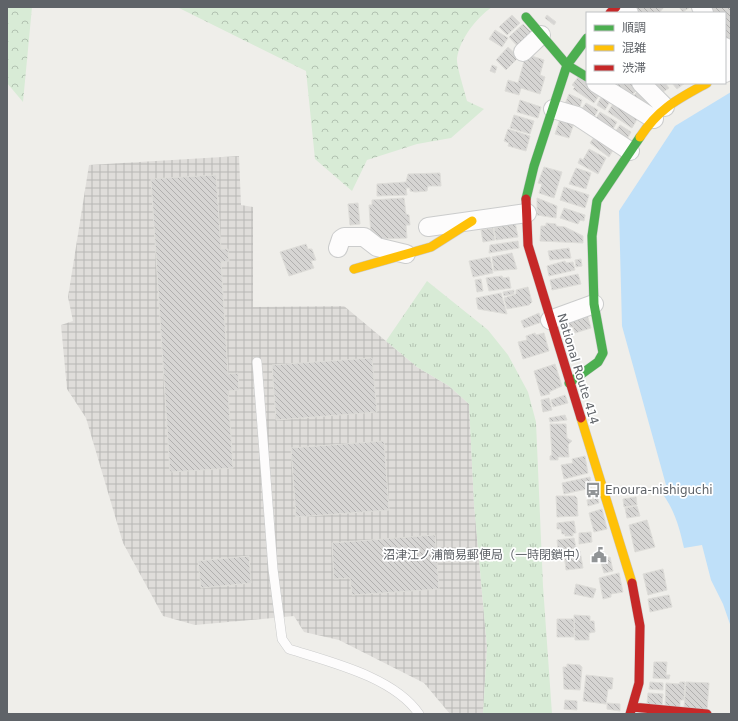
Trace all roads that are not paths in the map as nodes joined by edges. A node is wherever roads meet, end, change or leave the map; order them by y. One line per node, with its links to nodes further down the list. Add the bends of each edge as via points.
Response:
1 (526, 17): 2 (main road)
2 (541, 34): 4 (street); 5 (main road)
3 (586, 42): 5 (main road, National Route 414)
4 (523, 52)
5 (567, 65): 6 (main road); 10 (main road, National Route 414)
6 (586, 76)
7 (598, 84): 11 (street)
8 (642, 84): 11 (street)
9 (697, 85): 11 (main road)
10 (553, 109): 12 (street, via 577,116); 13 (main road, National Route 414, via 534,166 526,200)
11 (659, 113): 12 (main road)
12 (630, 151): 19 (main road, via 597,201 592,236)
13 (526, 213): 14 (street); 20 (main road, National Route 414, via 528,245)
14 (472, 221): 15 (street); 17 (main road, via 431,247)
15 (428, 227)
16 (338, 248): 17 (street, via 344,237 364,237 377,247)
17 (406, 254): 18 (main road)
18 (354, 269)
19 (594, 304): 20 (street); 22 (main road, via 603,353 598,362)
20 (550, 320): 22 (main road, National Route 414)
21 (257, 362): 24 (lane, via 273,568 282,639 289,649 394,689 414,706)
22 (569, 383): 23 (main road, National Route 414, via 635,593 640,626 639,683)
23 (631, 711): 25 (main road)
24 (419, 714)
25 (707, 714)

